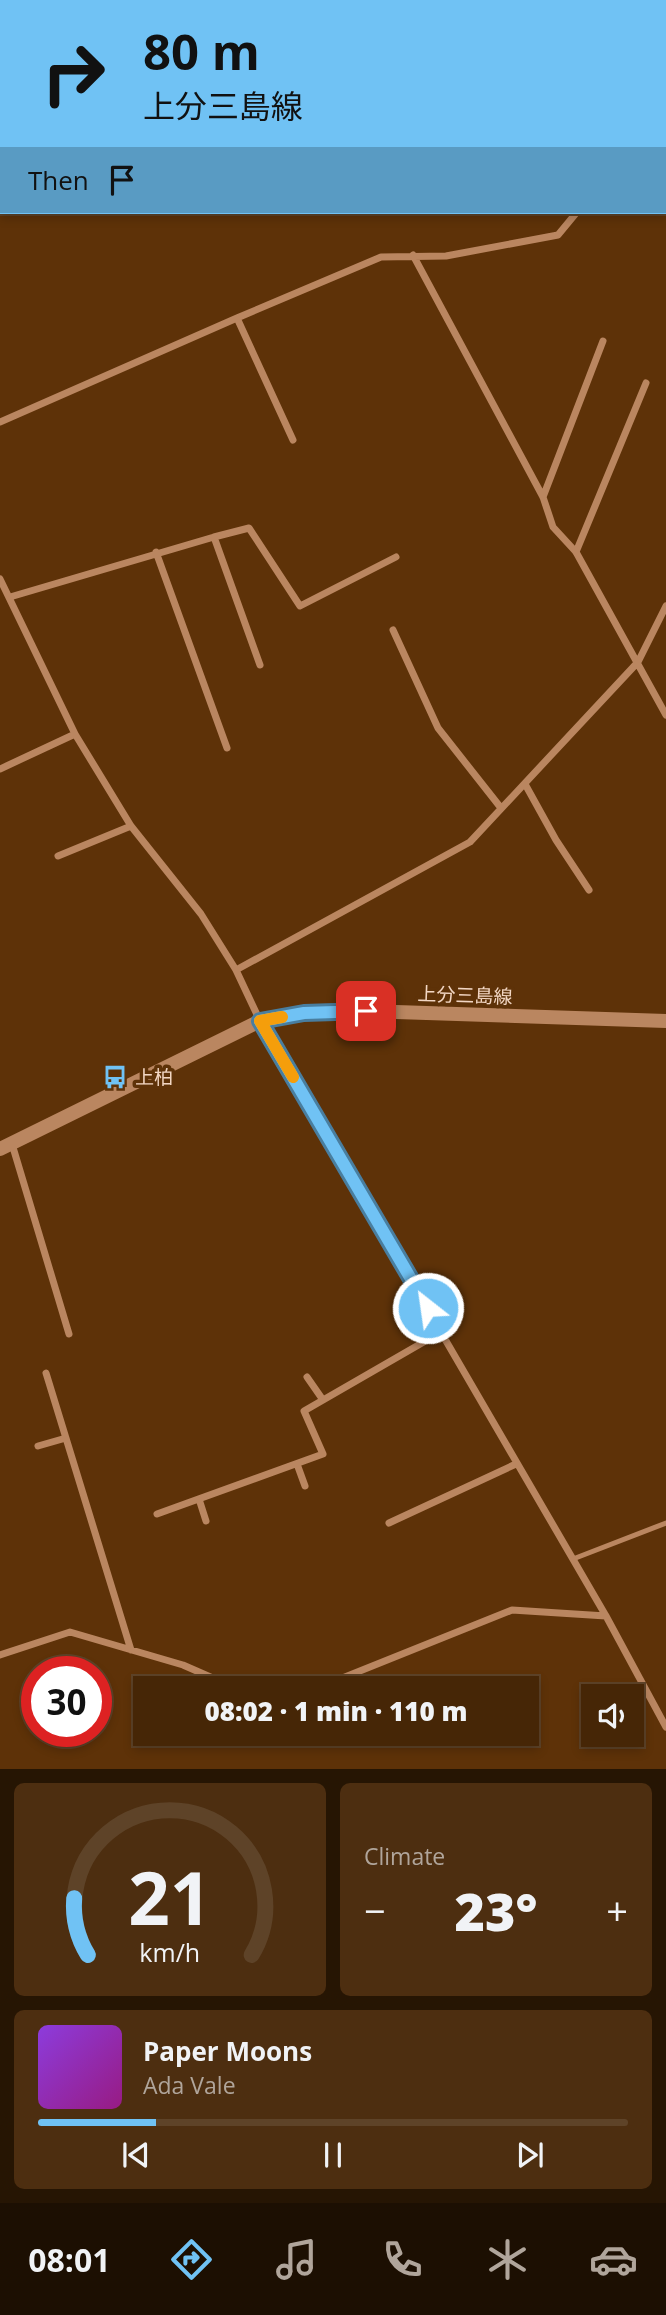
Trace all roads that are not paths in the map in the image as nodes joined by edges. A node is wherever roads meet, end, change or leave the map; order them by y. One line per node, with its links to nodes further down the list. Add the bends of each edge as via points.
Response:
1 (575, 214): 2 (street, via 558,235 446,256)
2 (413, 255): 3 (street, via 381,257); 8 (street)
3 (236, 318): 6 (street); 7 (street)
4 (603, 341): 8 (street)
5 (646, 383): 11 (street)
6 (0, 422)
7 (293, 440)
8 (543, 497): 11 (street, via 553,527)
9 (214, 537): 10 (street); 12 (street, via 249,528 300,606); 18 (street)
10 (156, 552): 14 (street); 21 (street)
11 (576, 552): 17 (street)
12 (396, 557)
13 (0, 579): 14 (street)
14 (9, 597): 20 (street)
15 (666, 606): 17 (street)
16 (393, 630): 24 (street, via 438,729)
17 (638, 662): 19 (street); 23 (street)
18 (260, 665)
19 (666, 715)
20 (75, 734): 22 (street); 25 (street)
21 (227, 748)
22 (0, 769)
23 (524, 783): 24 (street); 27 (street)
24 (501, 808): 28 (street, via 470,842)
25 (131, 826): 26 (street); 28 (street, via 201,914)
26 (58, 856)
27 (589, 890)
28 (236, 970): 29 (street)
29 (260, 1021): 30 (main road, 上分三島線, via 304,1013 366,1011); 31 (main road, 上分三島線); 32 (street)
30 (666, 1021)
31 (6, 1147): 33 (street)
32 (442, 1332): 36 (street); 40 (street)
33 (69, 1334)
34 (46, 1373): 37 (street)
35 (307, 1377): 36 (street)
36 (323, 1400): 39 (street, via 304,1411 323,1454)
37 (66, 1438): 38 (street); 49 (street)
38 (38, 1446)
39 (297, 1464): 41 (street); 42 (street)
40 (516, 1464): 45 (street); 47 (street)
41 (305, 1486)
42 (199, 1499): 43 (street); 44 (street)
43 (157, 1514)
44 (206, 1521)
45 (389, 1523)
46 (666, 1523): 47 (lane)
47 (573, 1559): 48 (street)
48 (606, 1616): 52 (street, via 512,1610); 53 (street)
49 (131, 1650): 50 (street, via 71,1632); 51 (street)
50 (0, 1655)
51 (208, 1676)
52 (347, 1676)
53 (666, 1727)

